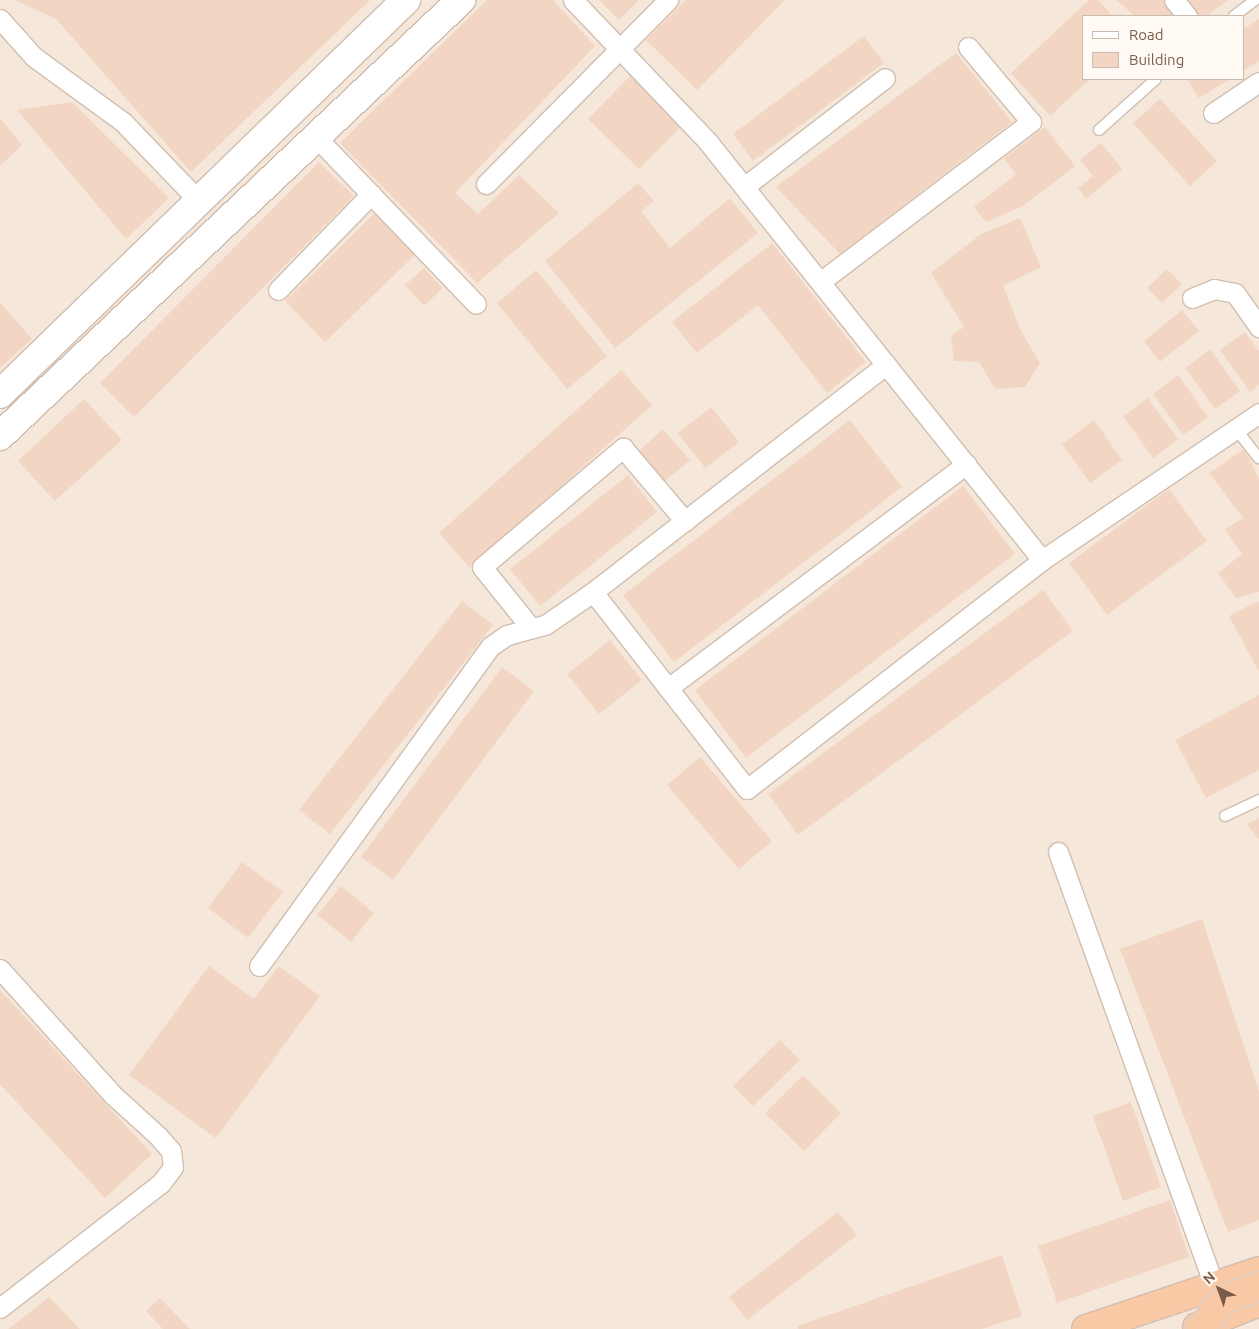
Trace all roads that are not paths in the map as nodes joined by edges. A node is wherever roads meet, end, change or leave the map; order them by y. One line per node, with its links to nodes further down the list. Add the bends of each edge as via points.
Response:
1 (406, 0): 21 (main road)
2 (462, 0): 17 (main road)
3 (573, 0): 11 (street)
4 (668, 0): 11 (street)
5 (1174, 0): 7 (street)
6 (1255, 0): 8 (lane)
7 (1186, 15)
8 (1235, 15)
9 (0, 19): 21 (street, via 34,57 123,122)
10 (968, 47): 22 (street, via 1031,122)
11 (622, 49): 18 (street); 19 (street, via 667,95)
12 (885, 78): 19 (street)
13 (1155, 80): 16 (lane)
14 (1259, 82): 15 (street)
15 (1213, 113)
16 (1099, 130)
17 (316, 137): 20 (street); 31 (main road)
18 (486, 184)
19 (744, 187): 22 (street)
20 (371, 194): 23 (street); 25 (street)
21 (200, 202): 28 (main road)
22 (820, 282): 27 (street)
23 (278, 290)
24 (1192, 298): 26 (street, via 1214,289 1235,292)
25 (476, 304)
26 (1259, 327)
27 (886, 365): 33 (street); 34 (street)
28 (0, 394)
29 (1259, 412): 30 (street)
30 (1236, 429): 32 (lane); 35 (street)
31 (0, 436)
32 (1259, 458)
33 (966, 464): 35 (street); 38 (street)
34 (685, 521): 36 (street); 37 (street, via 623,448 482,567)
35 (1042, 560): 38 (street, via 747,790)
36 (593, 592): 37 (street, via 546,625); 38 (street)
37 (531, 628): 42 (street, via 507,634 491,646)
38 (668, 688)
39 (1259, 800): 40 (lane)
40 (1225, 816)
41 (1058, 852): 45 (street)
42 (259, 966)
43 (0, 969): 48 (street, via 113,1095 171,1151 174,1167 161,1183)
44 (1259, 1271): 45 (highway)
45 (1214, 1286): 50 (highway)
46 (1259, 1286): 52 (highway, bridge, via 1225,1299)
47 (1259, 1302): 51 (highway)
48 (0, 1308)
49 (1259, 1319): 53 (highway)
50 (1086, 1329)
51 (1191, 1329)
52 (1200, 1329)
53 (1230, 1329)

